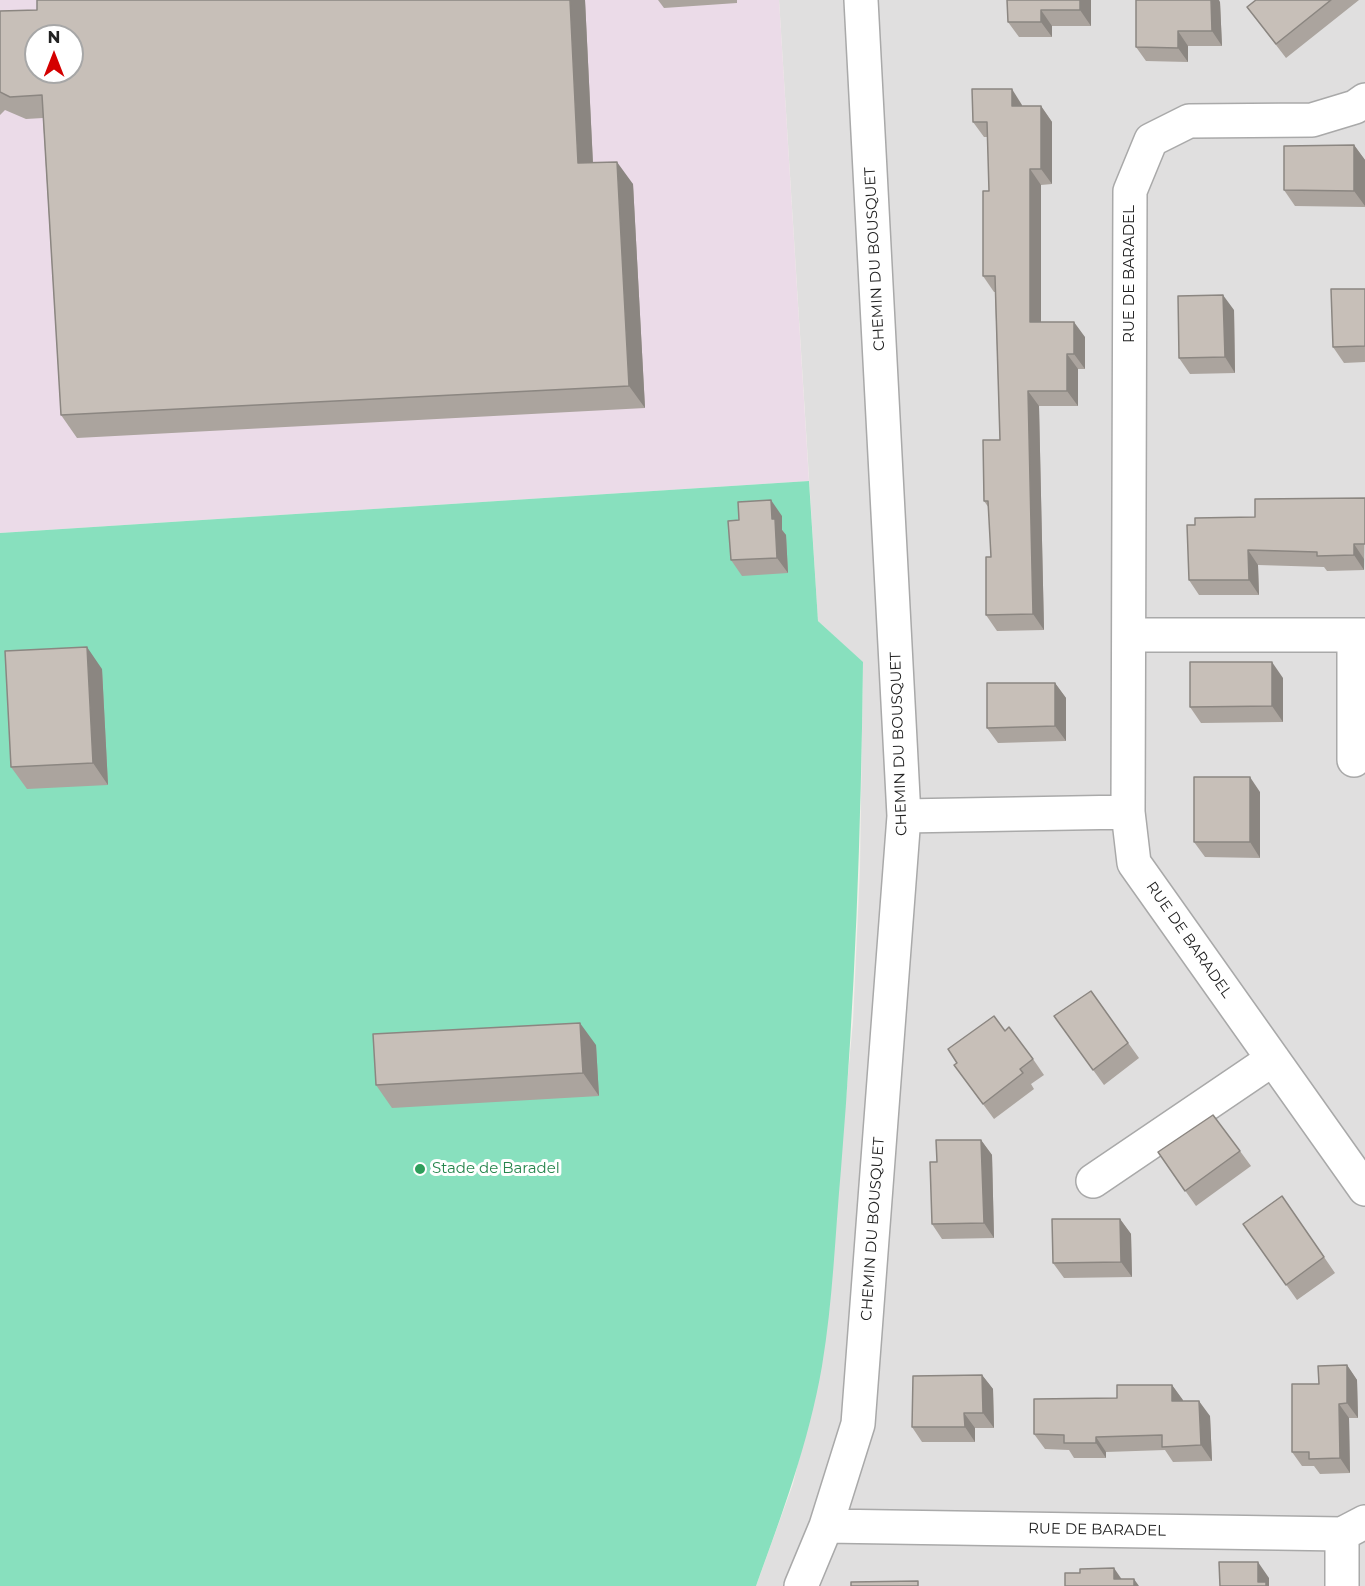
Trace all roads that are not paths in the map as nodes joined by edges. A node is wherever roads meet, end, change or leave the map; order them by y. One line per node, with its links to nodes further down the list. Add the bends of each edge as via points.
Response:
1 (861, 0): 7 (street, CHEMIN DU BOUSQUET)
2 (1365, 100): 3 (street, RUE DE BARADEL, via 1355,107 1312,120 1189,121 1151,140 1130,192)
3 (1128, 635): 4 (street); 6 (street, RUE DE BARADEL)
4 (1359, 636): 5 (street)
5 (1354, 760)
6 (1128, 812): 7 (street); 8 (street, RUE DE BARADEL, via 1134,863)
7 (904, 816): 11 (street, CHEMIN DU BOUSQUET, via 858,1424)
8 (1273, 1059): 9 (street); 10 (street, RUE DE BARADEL)
9 (1093, 1181)
10 (1365, 1189)
11 (826, 1526): 12 (street, RUE DE BARADEL); 13 (street, CHEMIN DU BOUSQUET)
12 (1354, 1528): 14 (street)
13 (801, 1586)
14 (1342, 1586)

